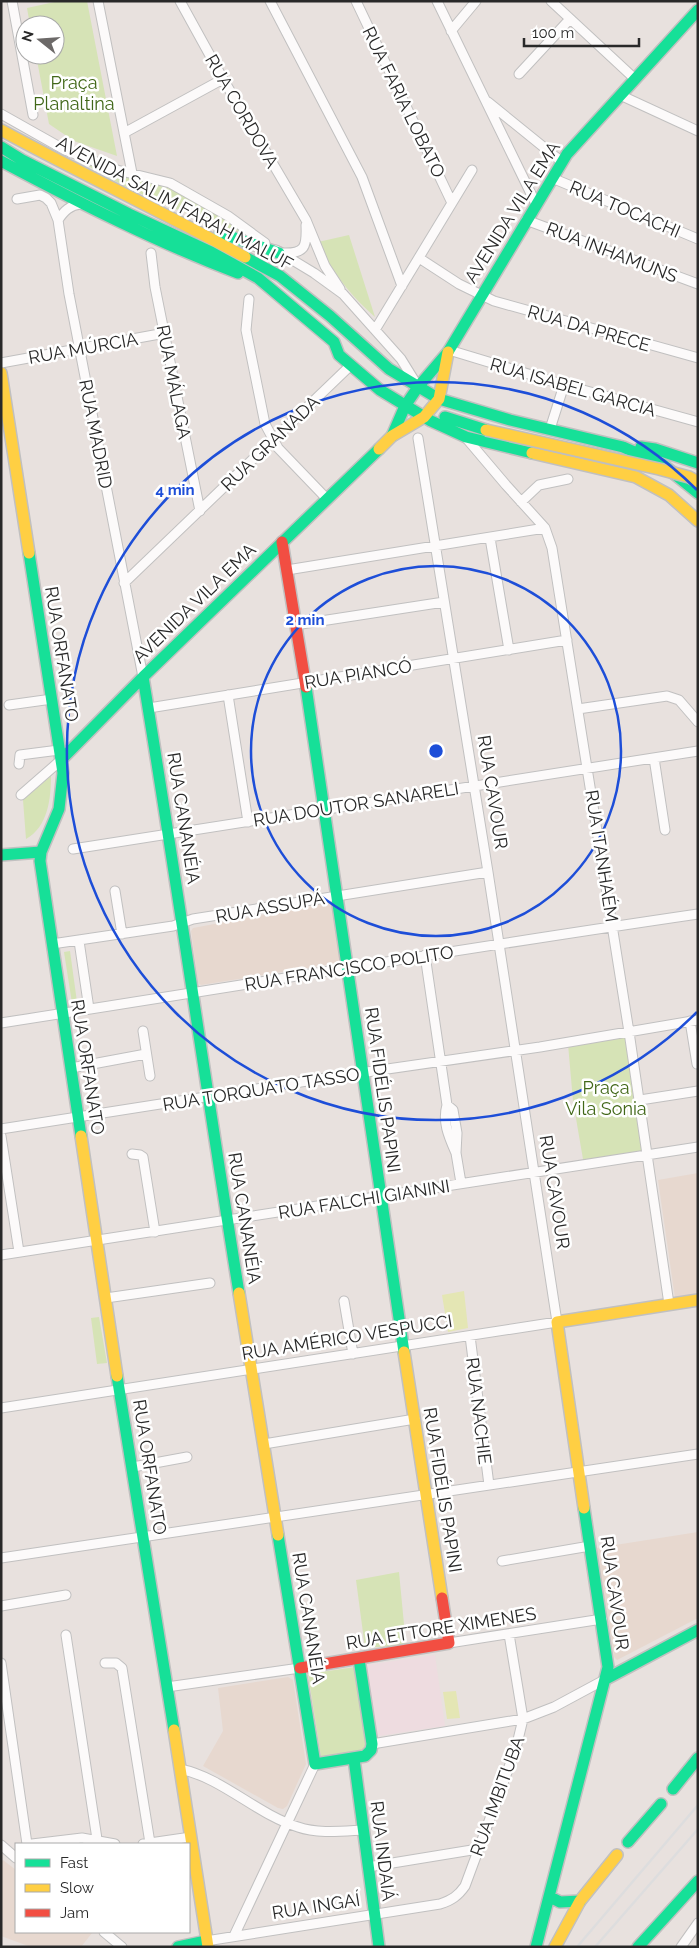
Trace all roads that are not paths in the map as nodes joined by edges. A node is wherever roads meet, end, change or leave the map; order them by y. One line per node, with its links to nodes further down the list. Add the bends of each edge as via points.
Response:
1 (12, 1): 18 (street)
2 (98, 1): 21 (street)
3 (180, 1): 13 (street, RUA CORDOVA)
4 (270, 1): 42 (street, via 362,177)
5 (356, 1): 29 (street, RUA FARIA LOBATO)
6 (437, 1): 11 (street)
7 (476, 1): 11 (street)
8 (555, 3): 10 (street)
9 (698, 10): 14 (main road, AVENIDA VILA EMA)
10 (569, 20): 12 (street); 14 (street)
11 (451, 31): 16 (street)
12 (519, 74)
13 (223, 79): 21 (street); 33 (street, RUA CORDOVA)
14 (635, 79): 15 (main road, AVENIDA VILA EMA)
15 (620, 95): 20 (street); 24 (main road, AVENIDA VILA EMA)
16 (486, 101): 24 (street); 31 (street)
17 (1, 114): 26 (street, via 65,150)
18 (34, 115)
19 (1, 130): 35 (main road, AVENIDA SALIM FARAH MALUF)
20 (698, 131)
21 (124, 133): 26 (street)
22 (1, 147): 40 (main road, AVENIDA SALIM FARAH MALUF)
23 (1, 161): 30 (main road, AVENIDA SALIM FARAH MALUF)
24 (562, 162): 27 (main road, AVENIDA VILA EMA)
25 (472, 170): 29 (street)
26 (132, 173): 38 (street, via 170,182 187,191)
27 (552, 178): 31 (main road, AVENIDA VILA EMA); 36 (street, RUA TOCACHI)
28 (17, 199): 32 (street, RUA MADRID, via 40,195 46,198)
29 (452, 203): 39 (street)
30 (81, 204): 32 (street, via 64,210); 40 (main road, AVENIDA SALIM FARAH MALUF, via 196,257)
31 (536, 204): 34 (main road, AVENIDA VILA EMA)
32 (58, 220): 49 (street, RUA MADRID)
33 (306, 220): 38 (street, via 307,242 302,250); 43 (street, RUA CORDOVA, via 325,266)
34 (526, 220): 41 (street, RUA INHAMUNS); 44 (main road, AVENIDA VILA EMA)
35 (195, 230): 38 (main road, via 222,234); 56 (main road, AVENIDA SALIM FARAH MALUF, via 280,276 390,369)
36 (698, 239)
37 (151, 253): 47 (street, RUA MÁLAGA)
38 (279, 253): 43 (street)
39 (418, 258): 42 (street); 44 (street, RUA DA PRECE)
40 (258, 278): 48 (main road, AVENIDA SALIM FARAH MALUF)
41 (698, 284)
42 (402, 286): 46 (street)
43 (343, 294): 46 (street)
44 (480, 295): 50 (main road, AVENIDA VILA EMA); 51 (street, RUA DA PRECE)
45 (249, 299): 65 (street, via 246,330 264,424)
46 (375, 330): 56 (street)
47 (165, 333): 49 (street, RUA MÚRCIA); 74 (street, RUA MÁLAGA)
48 (334, 342): 53 (main road, AVENIDA SALIM FARAH MALUF, via 339,355); 58 (main road)
49 (80, 348): 52 (street, RUA MÚRCIA); 81 (street, RUA MADRID)
50 (448, 351): 55 (street, RUA ISABEL GARCIA); 56 (main road, AVENIDA VILA EMA); 57 (main road, AVENIDA VILA EMA)
51 (698, 358)
52 (1, 363)
53 (351, 365): 58 (main road, AVENIDA SALIM FARAH MALUF, via 380,390); 65 (street, RUA GRANADA)
54 (1, 373): 66 (main road, RUA ORFANATO)
55 (564, 385): 60 (street, RUA ISABEL GARCIA); 61 (street)
56 (418, 387): 57 (main road, AVENIDA SALIM FARAH MALUF); 58 (main road, AVENIDA VILA EMA)
57 (439, 399): 59 (main road, AVENIDA VILA EMA); 61 (main road, AVENIDA SALIM FARAH MALUF)
58 (408, 402): 59 (main road); 62 (main road, AVENIDA VILA EMA)
59 (427, 413): 62 (main road, AVENIDA VILA EMA); 63 (main road); 70 (main road, bridge, via 486,430 659,469)
60 (698, 422)
61 (550, 429): 67 (main road, AVENIDA SALIM FARAH MALUF)
62 (392, 436): 72 (main road, AVENIDA VILA EMA)
63 (466, 437): 73 (street, RUA ITANHAÉM); 75 (main road, via 636,477 670,496)
64 (418, 438): 79 (street, RUA CAVOUR)
65 (273, 441): 72 (street); 74 (street, RUA GRANADA)
66 (7, 442): 90 (main road, RUA ORFANATO)
67 (624, 446): 68 (main road, via 655,448); 71 (main road, AVENIDA SALIM FARAH MALUF, via 662,464)
68 (698, 463)
69 (568, 479): 73 (street, via 539,486)
70 (698, 482)
71 (698, 493)
72 (327, 499): 78 (main road, AVENIDA VILA EMA)
73 (521, 502): 76 (street, RUA ITANHAÉM)
74 (200, 511): 81 (street, RUA GRANADA)
75 (698, 521)
76 (544, 528): 77 (street); 84 (street, RUA ITANHAÉM, via 552,548)
77 (490, 538): 79 (street); 85 (street)
78 (282, 542): 80 (main road, RUA FIDÉLIS PAPINI); 87 (main road, AVENIDA VILA EMA)
79 (436, 547): 80 (street); 82 (street, RUA CAVOUR)
80 (287, 570): 83 (main road, RUA FIDÉLIS PAPINI)
81 (124, 582): 87 (street, RUA MADRID)
82 (444, 602): 83 (street); 86 (street, RUA CAVOUR)
83 (295, 625): 88 (main road, RUA FIDÉLIS PAPINI)
84 (567, 640): 85 (street, RUA PIANCÓ); 93 (street, RUA ITANHAÉM)
85 (509, 650): 86 (street, RUA PIANCÓ)
86 (454, 659): 88 (street, RUA PIANCÓ); 100 (street, RUA CAVOUR)
87 (143, 677): 92 (main road, RUA CANANÉIA); 96 (main road, AVENIDA VILA EMA)
88 (305, 682): 89 (street, RUA PIANCÓ); 102 (main road, RUA FIDÉLIS PAPINI)
89 (228, 695): 92 (street, RUA PIANCÓ); 103 (street)
90 (52, 699): 91 (street); 96 (main road, RUA ORFANATO)
91 (9, 705)
92 (149, 708): 105 (main road, RUA CANANÉIA)
93 (578, 709): 94 (street, via 667,696 679,700); 99 (street, RUA ITANHAÉM)
94 (698, 722)
95 (698, 751): 97 (street, RUA DOUTOR SANARELI)
96 (60, 755): 98 (street, via 20,755); 101 (street, AVENIDA VILA EMA); 107 (main road, RUA ORFANATO, via 62,791 59,809)
97 (654, 758): 99 (street, RUA DOUTOR SANARELI); 104 (street)
98 (19, 764)
99 (588, 768): 100 (street, RUA DOUTOR SANARELI); 114 (street, RUA ITANHAÉM)
100 (474, 786): 102 (street, RUA DOUTOR SANARELI); 109 (street, RUA CAVOUR)
101 (21, 795)
102 (324, 809): 103 (street, RUA DOUTOR SANARELI); 111 (main road, RUA FIDÉLIS PAPINI)
103 (248, 822): 105 (street, RUA DOUTOR SANARELI)
104 (665, 830)
105 (170, 834): 106 (street, RUA DOUTOR SANARELI); 113 (main road, RUA CANANÉIA)
106 (73, 849)
107 (41, 852): 108 (main road); 117 (main road, RUA ORFANATO)
108 (1, 856)
109 (488, 872): 111 (street, RUA ASSUPÁ); 118 (street, RUA CAVOUR)
110 (115, 891): 115 (street)
111 (337, 895): 113 (street, RUA ASSUPÁ, via 194,919); 120 (main road, RUA FIDÉLIS PAPINI)
112 (698, 914): 114 (street, RUA FRANCISCO POLITO)
113 (182, 924): 115 (street, RUA ASSUPÁ); 121 (main road, RUA CANANÉIA)
114 (613, 926): 118 (street, RUA FRANCISCO POLITO); 127 (street, RUA ITANHAÉM)
115 (122, 934): 116 (street, RUA ASSUPÁ)
116 (79, 940): 117 (street, RUA ASSUPÁ); 122 (street)
117 (52, 944): 123 (main road, RUA ORFANATO)
118 (500, 944): 119 (street, RUA FRANCISCO POLITO); 128 (street, RUA CAVOUR)
119 (425, 955): 120 (street, RUA FRANCISCO POLITO); 130 (street)
120 (348, 968): 121 (street, RUA FRANCISCO POLITO); 133 (main road, RUA FIDÉLIS PAPINI)
121 (192, 994): 122 (street, RUA FRANCISCO POLITO); 136 (main road, RUA CANANÉIA)
122 (89, 1010): 123 (street, RUA FRANCISCO POLITO)
123 (63, 1014): 125 (street, RUA FRANCISCO POLITO); 132 (main road, RUA ORFANATO)
124 (694, 1021): 127 (street, RUA TORQUATO TASSO); 131 (street)
125 (1, 1023)
126 (143, 1031): 129 (street)
127 (629, 1032): 128 (street, RUA TORQUATO TASSO); 137 (street, RUA ITANHAÉM)
128 (516, 1050): 130 (street, RUA TORQUATO TASSO); 144 (street, RUA CAVOUR)
129 (146, 1054): 132 (street); 134 (street)
130 (440, 1062): 133 (street, RUA TORQUATO TASSO); 145 (street, via 448,1134 456,1153)
131 (697, 1064)
132 (71, 1068): 138 (main road, RUA ORFANATO)
133 (364, 1072): 136 (street, RUA TORQUATO TASSO); 146 (main road, RUA FIDÉLIS PAPINI)
134 (150, 1076)
135 (698, 1091): 137 (street)
136 (208, 1097): 138 (street, RUA TORQUATO TASSO); 147 (main road, RUA CANANÉIA)
137 (640, 1100): 143 (street, RUA ITANHAÉM)
138 (78, 1118): 139 (street, RUA TORQUATO TASSO); 149 (main road, RUA ORFANATO)
139 (1, 1129)
140 (1, 1136): 150 (street)
141 (698, 1147): 143 (street, RUA FALCHI GIANINI)
142 (132, 1154): 148 (street, via 144,1157)
143 (648, 1154): 144 (street, RUA FALCHI GIANINI); 156 (street, RUA ITANHAÉM)
144 (535, 1173): 145 (street, RUA FALCHI GIANINI); 157 (street, RUA CAVOUR)
145 (461, 1183): 146 (street, RUA FALCHI GIANINI)
146 (380, 1197): 147 (street, RUA FALCHI GIANINI); 159 (main road, RUA FIDÉLIS PAPINI)
147 (229, 1221): 148 (street, RUA FALCHI GIANINI); 161 (main road, RUA CANANÉIA)
148 (155, 1232): 149 (street, RUA FALCHI GIANINI)
149 (96, 1241): 150 (street, RUA FALCHI GIANINI); 153 (main road, RUA ORFANATO)
150 (19, 1252): 151 (street, RUA FALCHI GIANINI)
151 (1, 1255)
152 (210, 1283): 153 (street)
153 (106, 1298): 162 (main road, RUA ORFANATO)
154 (698, 1300): 156 (main road, RUA AMÉRICO VESPUCCI)
155 (344, 1302): 160 (street)
156 (669, 1304): 157 (main road, RUA AMÉRICO VESPUCCI)
157 (557, 1322): 158 (street, RUA AMÉRICO VESPUCCI); 169 (main road, RUA CAVOUR)
158 (470, 1336): 159 (street, RUA AMÉRICO VESPUCCI); 170 (street, RUA NACHIE)
159 (403, 1346): 160 (street, RUA AMÉRICO VESPUCCI); 164 (main road, RUA FIDÉLIS PAPINI)
160 (353, 1354): 161 (street, RUA AMÉRICO VESPUCCI)
161 (252, 1370): 162 (street, RUA AMÉRICO VESPUCCI); 165 (main road, RUA CANANÉIA)
162 (121, 1390): 163 (street, RUA AMÉRICO VESPUCCI); 168 (main road, RUA ORFANATO)
163 (1, 1408)
164 (415, 1419): 165 (street); 171 (main road, RUA FIDÉLIS PAPINI)
165 (264, 1444): 172 (main road, RUA CANANÉIA)
166 (698, 1454): 169 (street)
167 (186, 1457): 168 (street)
168 (133, 1467): 173 (main road, RUA ORFANATO)
169 (579, 1472): 170 (street); 174 (main road, RUA CAVOUR)
170 (489, 1485): 171 (street)
171 (426, 1495): 172 (street); 183 (main road, RUA FIDÉLIS PAPINI)
172 (276, 1517): 173 (street); 187 (main road, RUA CANANÉIA)
173 (144, 1538): 175 (street); 189 (main road, RUA ORFANATO)
174 (590, 1546): 176 (street); 179 (main road, RUA CAVOUR)
175 (1, 1558)
176 (502, 1561)
177 (66, 1595): 178 (street)
178 (1, 1606)
179 (602, 1619): 181 (street, RUA ETTORE XIMENES); 188 (main road, RUA CAVOUR, via 608,1666)
180 (698, 1630): 188 (main road)
181 (509, 1634): 183 (street, RUA ETTORE XIMENES); 191 (street, RUA IMBITUBA)
182 (66, 1635): 202 (street)
183 (449, 1643): 184 (main road, RUA ETTORE XIMENES)
184 (358, 1658): 187 (main road, RUA ETTORE XIMENES); 192 (main road)
185 (1, 1663): 190 (street)
186 (105, 1663): 207 (street, via 116,1663 122,1668)
187 (300, 1668): 189 (street, RUA ETTORE XIMENES); 195 (main road, RUA CANANÉIA)
188 (606, 1679): 191 (street, via 554,1707); 216 (main road, RUA CAVOUR)
189 (167, 1687): 196 (main road, RUA ORFANATO)
190 (5, 1711): 204 (street)
191 (522, 1719): 192 (street); 210 (street, RUA IMBITUBA, via 516,1748)
192 (372, 1744): 194 (main road, via 369,1754)
193 (698, 1758): 197 (main road)
194 (354, 1759): 195 (main road); 200 (main road, RUA INDAIÁ)
195 (315, 1764): 199 (street)
196 (180, 1769): 199 (street, via 196,1772); 201 (main road, RUA ORFANATO)
197 (673, 1789)
198 (661, 1804): 203 (main road)
199 (288, 1824): 200 (street, via 317,1830); 221 (street)
200 (364, 1830): 213 (main road, RUA INDAIÁ)
201 (191, 1837): 208 (street); 222 (main road, RUA ORFANATO)
202 (97, 1839): 205 (street, via 74,1838); 206 (street)
203 (628, 1842)
204 (27, 1843)
205 (39, 1843)
206 (111, 1843)
207 (146, 1843)
208 (152, 1843)
209 (1, 1845): 212 (street)
210 (478, 1849): 213 (street); 215 (street, RUA IMBITUBA, via 465,1886)
211 (617, 1855): 217 (main road)
212 (15, 1857)
213 (368, 1867): 218 (main road, RUA INDAIÁ)
214 (698, 1881): 223 (main road)
215 (458, 1896): 218 (street, RUA INGAÍ, via 440,1904)
216 (550, 1897): 217 (main road, via 560,1902); 227 (main road, RUA CAVOUR)
217 (580, 1901): 228 (main road)
218 (374, 1914): 221 (street, RUA INGAÍ); 226 (main road, RUA INDAIÁ)
219 (698, 1923): 229 (street)
220 (105, 1933): 224 (street)
221 (234, 1936): 222 (street, RUA INGAÍ)
222 (207, 1944): 225 (main road, RUA INGAÍ)
223 (644, 1944)
224 (122, 1947)
225 (178, 1947)
226 (379, 1947)
227 (536, 1947)
228 (555, 1947)
229 (681, 1947)

